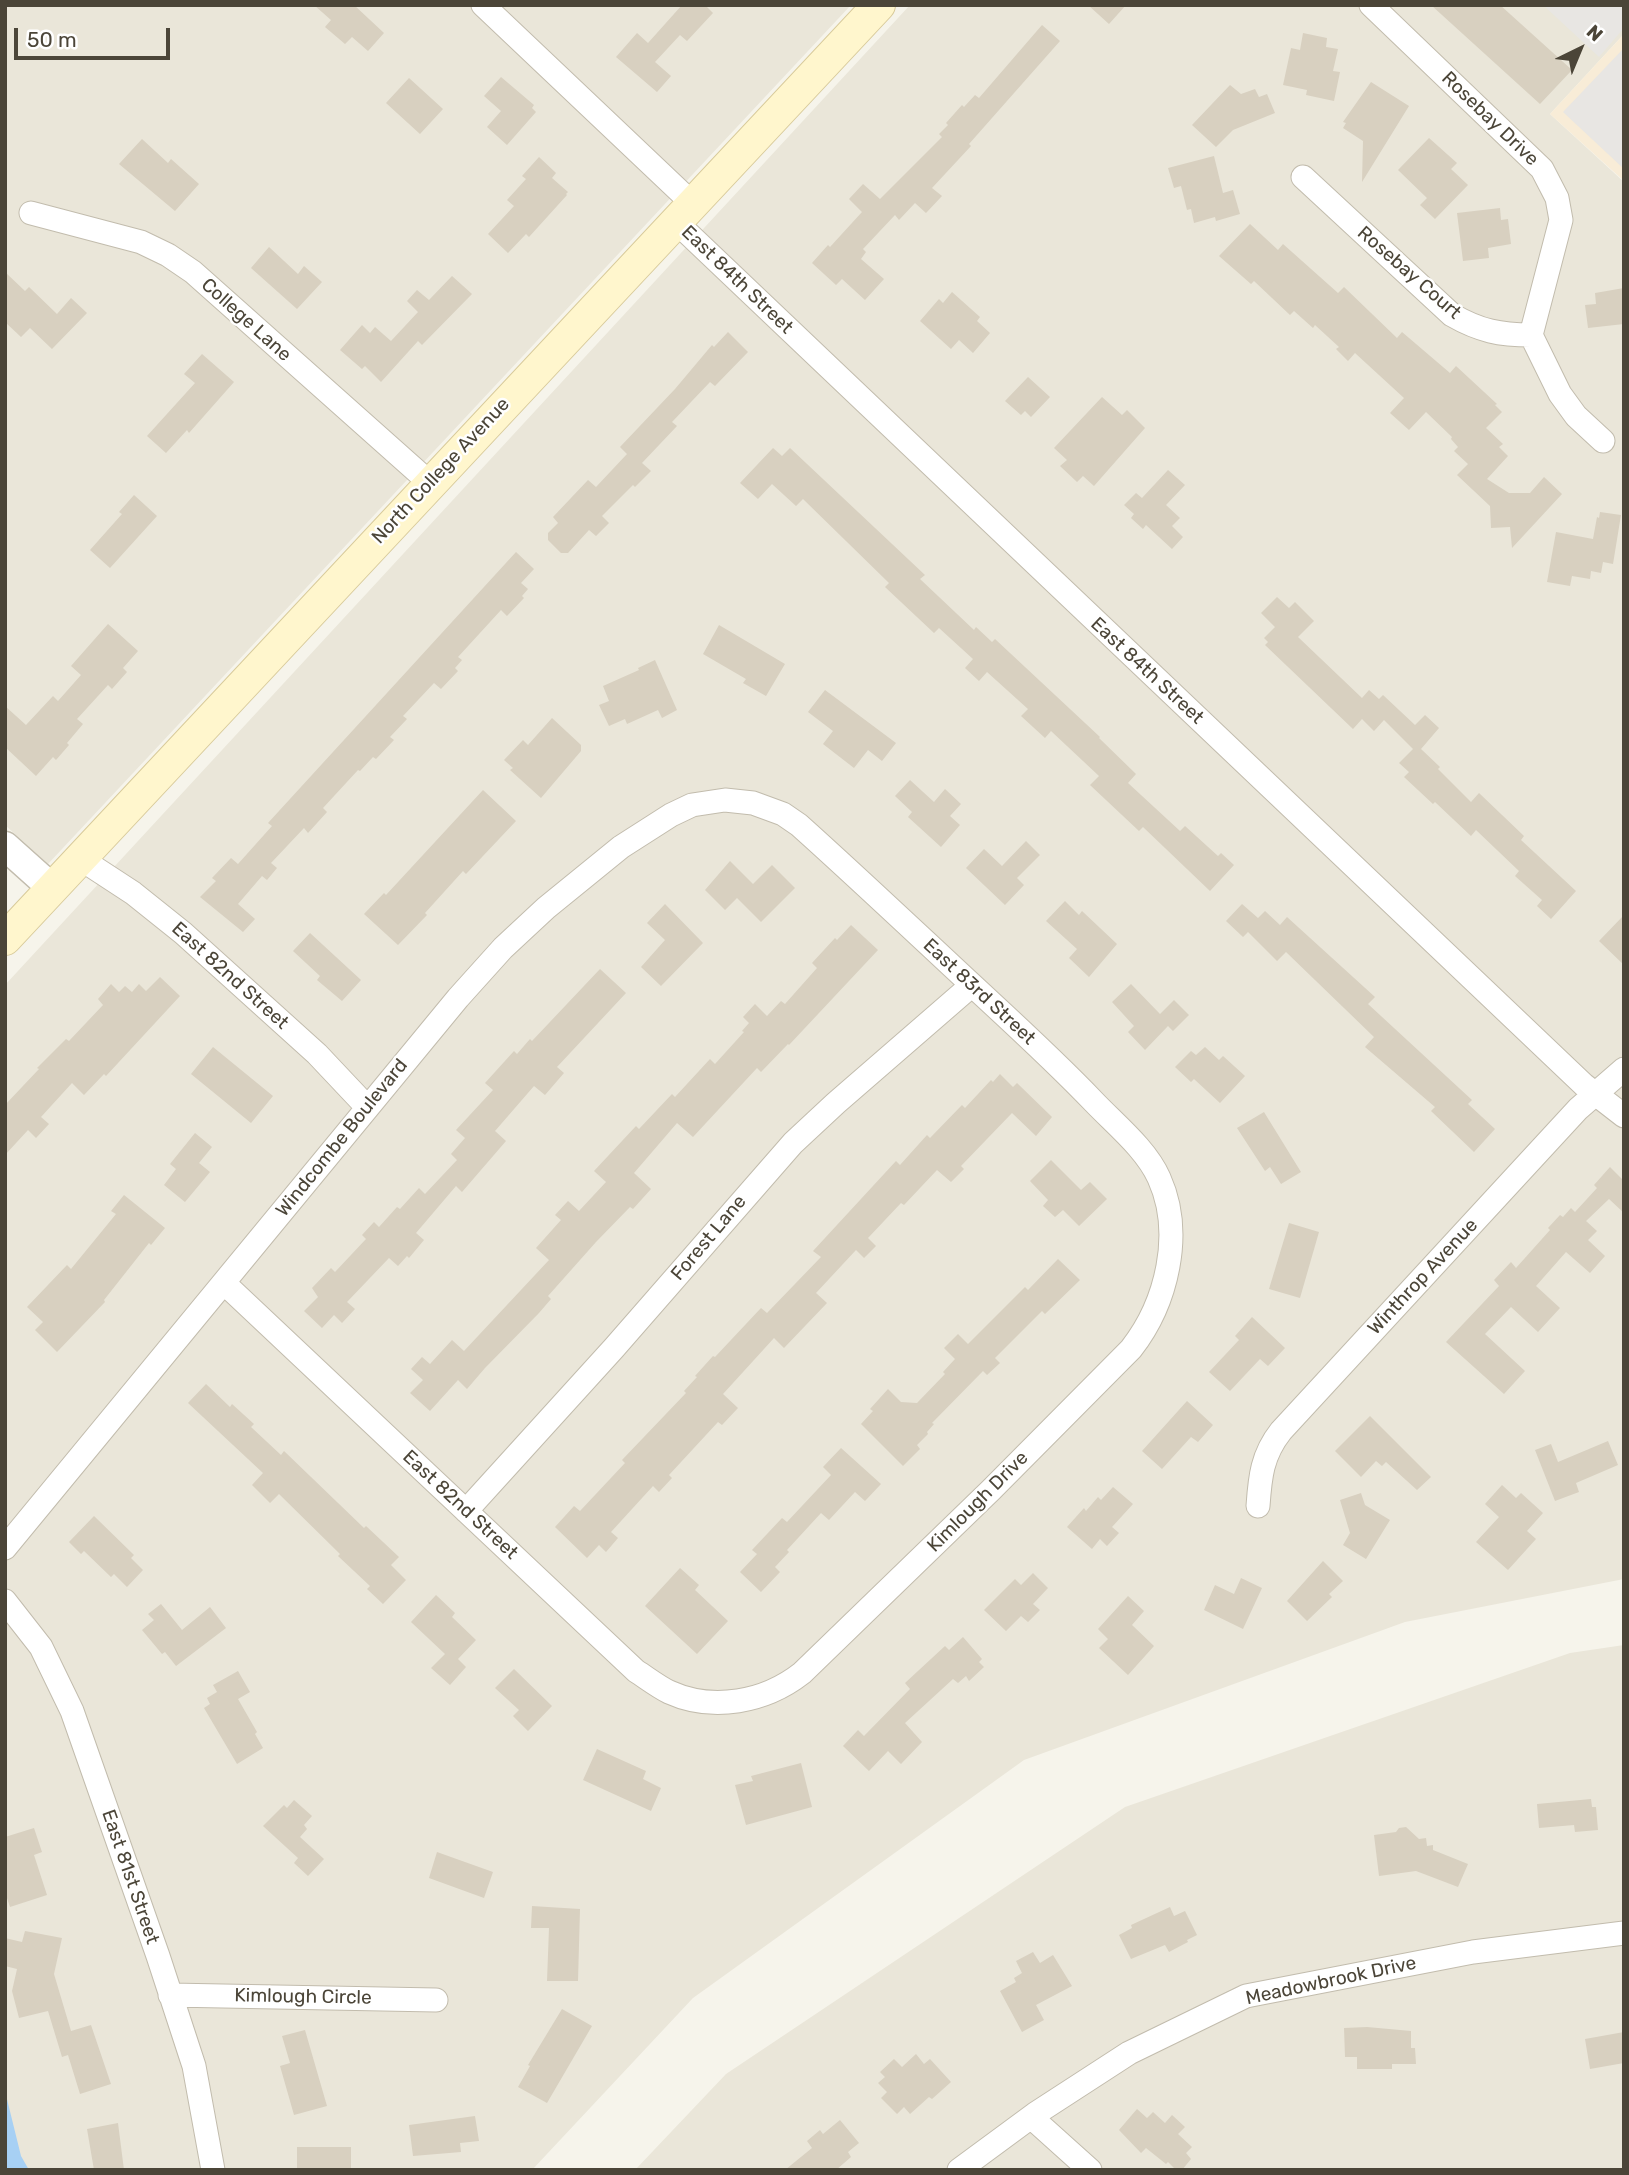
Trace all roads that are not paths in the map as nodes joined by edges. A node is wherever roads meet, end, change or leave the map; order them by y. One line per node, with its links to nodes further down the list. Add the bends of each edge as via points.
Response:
1 (483, 5): 5 (street, East 84th Street)
2 (879, 5): 5 (main road, North College Avenue)
3 (1371, 5): 7 (street, Rosebay Drive, via 1529,155 1557,198 1561,220)
4 (1303, 177): 7 (street, Rosebay Court, via 1452,315 1502,335)
5 (683, 212): 9 (main road, North College Avenue); 17 (street, East 84th Street)
6 (31, 213): 9 (street, College Lane, via 141,242 168,255 193,272)
7 (1531, 335): 8 (street, via 1560,394)
8 (1603, 441)
9 (430, 483): 12 (main road, North College Avenue)
10 (735, 801): 15 (street, East 83rd Street, via 762,805 799,825); 18 (street, Windcombe Boulevard, via 701,803 675,812 575,883 483,969)
11 (5, 846): 13 (street)
12 (80, 859): 13 (main road, North College Avenue); 18 (street, East 82nd Street, via 183,933 317,1054)
13 (53, 889): 14 (main road, North College Avenue)
14 (5, 939)
15 (972, 985): 20 (street, East 83rd Street, via 1139,1148 1163,1189); 23 (street, Forest Lane, via 787,1150)
16 (1624, 1069): 17 (street, Winthrop Avenue)
17 (1596, 1095): 19 (street, East 84th Street); 22 (street, Winthrop Avenue, via 1281,1431 1260,1471)
18 (367, 1107): 21 (street, Windcombe Boulevard)
19 (1624, 1116)
20 (1171, 1232): 26 (street, Kimlough Drive, via 1167,1270 1154,1313 1114,1366 802,1673 760,1696)
21 (224, 1283): 23 (street, East 82nd Street); 24 (street, Windcombe Boulevard)
22 (1258, 1506)
23 (466, 1511): 26 (street, East 82nd Street, via 636,1671 666,1690)
24 (5, 1548)
25 (5, 1601): 28 (street, East 81st Street, via 41,1647 69,1702)
26 (712, 1702)
27 (1624, 1933): 30 (street, Meadowbrook Drive, via 1473,1952 1246,1996 1129,2053)
28 (170, 1995): 29 (street, Kimlough Circle); 31 (street, East 81st Street, via 194,2066)
29 (436, 2000)
30 (1031, 2117): 32 (street, Meadowbrook Drive); 33 (street)
31 (213, 2170)
32 (960, 2170)
33 (1090, 2170)

